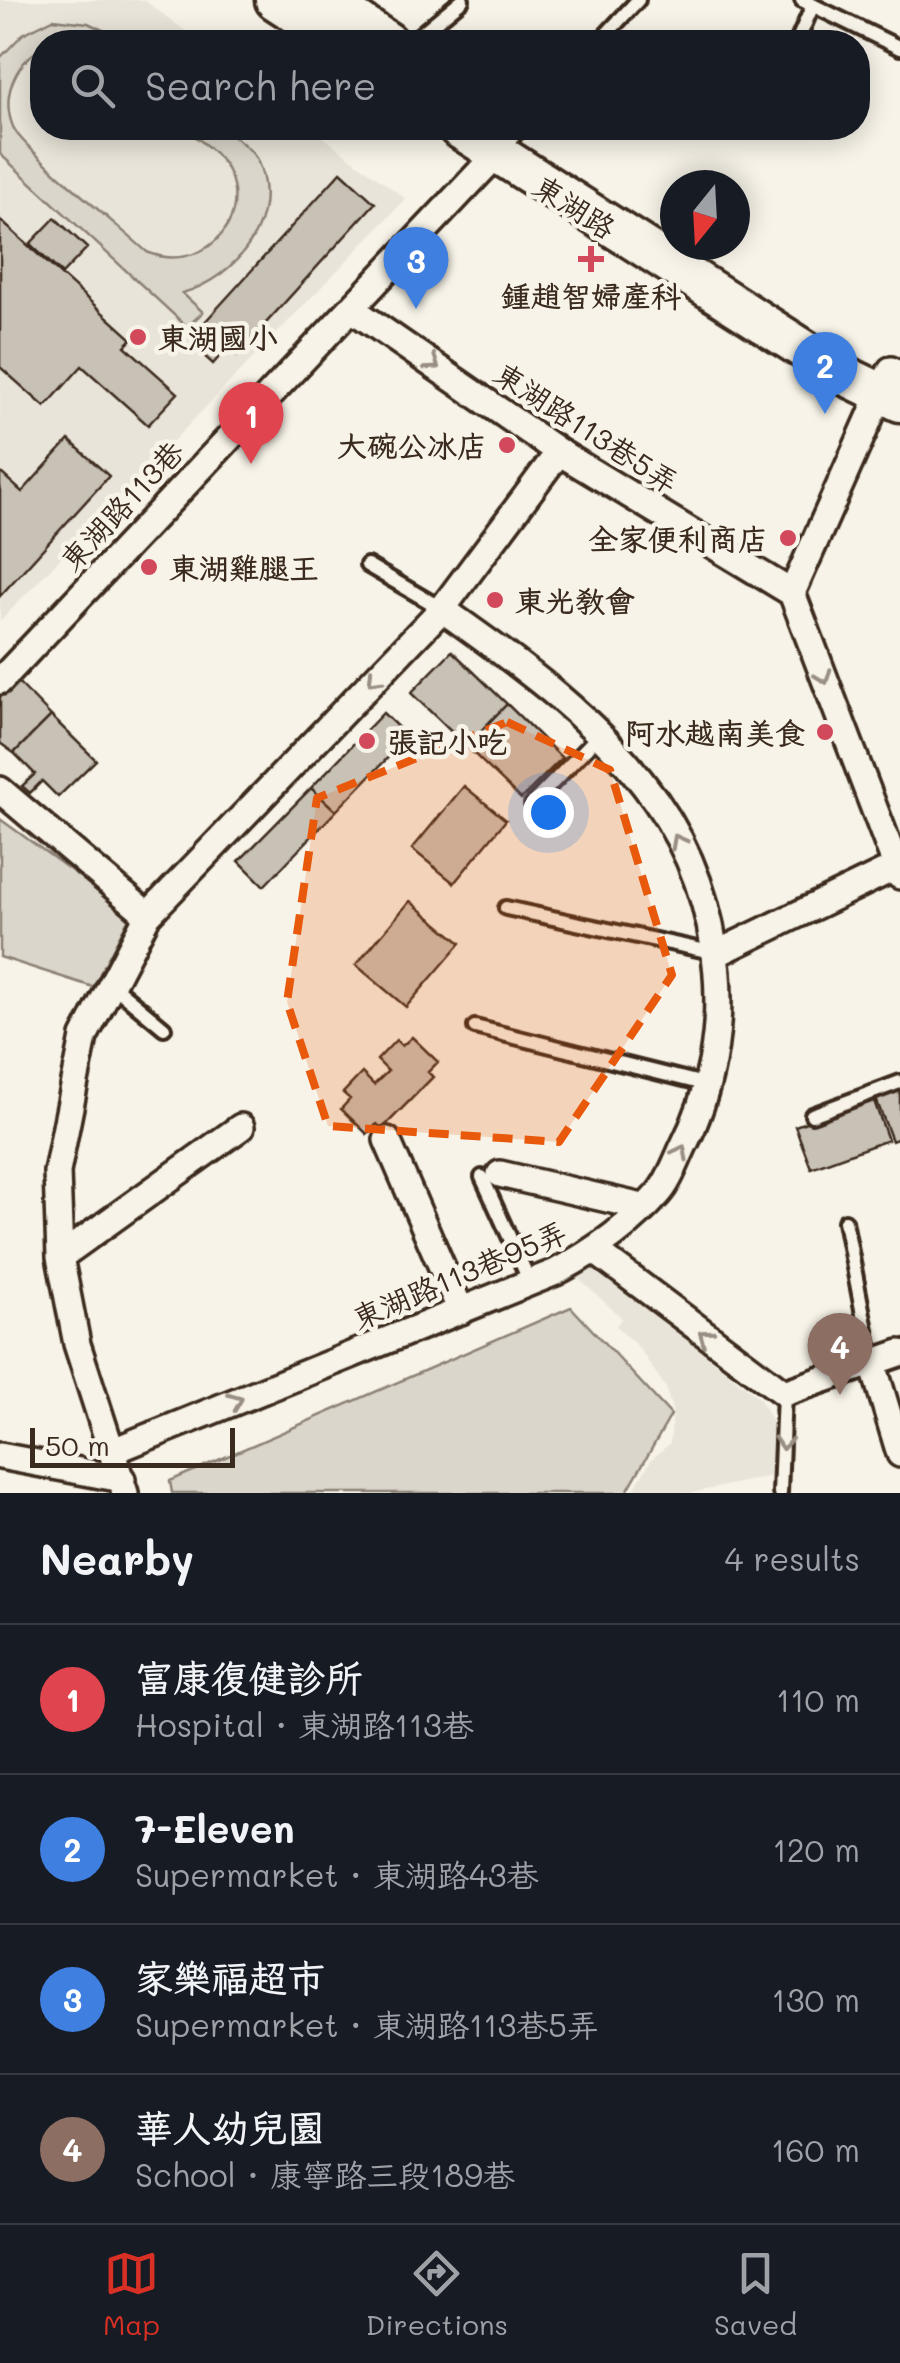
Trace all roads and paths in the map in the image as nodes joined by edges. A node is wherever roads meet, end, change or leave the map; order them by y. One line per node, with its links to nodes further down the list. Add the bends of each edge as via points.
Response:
1 (275, 0): 6 (street)
2 (326, 0): 7 (street)
3 (462, 0): 8 (lane)
4 (638, 0): 9 (lane)
5 (807, 3): 10 (lane); 11 (lane)
6 (321, 30)
7 (370, 30)
8 (426, 30)
9 (610, 30)
10 (800, 30)
11 (863, 30)
12 (870, 33): 13 (lane)
13 (900, 48)
14 (503, 140): 19 (street, 東湖路113巷)
15 (510, 140): 20 (street, 東湖路, via 844,375)
16 (511, 140): 17 (street, 東湖路)
17 (660, 232)
18 (705, 260): 20 (street, 東湖路, via 859,356)
19 (352, 309): 21 (street, 東湖路113巷5弄, one-way to 21); 25 (street, 東湖路113巷)
20 (893, 385): 23 (street)
21 (560, 452): 23 (street, 東湖路113巷5弄); 24 (street)
22 (367, 565): 24 (lane)
23 (794, 590): 29 (street, one-way to 29)
24 (442, 609): 26 (street, 東湖路113巷95弄, via 546,682); 31 (street, one-way to 31)
25 (0, 681)
26 (600, 734): 28 (lane); 32 (street, 東湖路113巷95弄, one-way to 26, via 689,861 657,802)
27 (0, 790): 31 (street)
28 (532, 804)
29 (899, 869): 32 (street)
30 (506, 908): 32 (lane)
31 (148, 915): 33 (street)
32 (718, 953): 37 (street, 東湖路113巷95弄)
33 (109, 982): 35 (lane); 45 (street, via 84,1037 57,1172)
34 (474, 1027): 37 (lane)
35 (164, 1028)
36 (900, 1082): 38 (lane)
37 (708, 1085): 42 (street, 東湖路113巷95弄, one-way to 37, via 660,1194)
38 (812, 1115)
39 (241, 1127): 45 (street)
40 (388, 1140): 47 (street)
41 (491, 1176): 42 (street); 46 (lane)
42 (642, 1207): 44 (street, 東湖路113巷95弄)
43 (845, 1221): 49 (lane)
44 (596, 1251): 46 (street, 東湖路113巷95弄); 50 (street, one-way to 44)
45 (60, 1257): 51 (street, via 77,1344)
46 (530, 1282): 47 (street, 東湖路113巷95弄)
47 (461, 1311): 51 (street, 東湖路113巷95弄, one-way to 47)
48 (900, 1353): 49 (street)
49 (872, 1361): 50 (street); 52 (street)
50 (784, 1393): 55 (lane, one-way to 55)
51 (112, 1451): 54 (street)
52 (900, 1454)
53 (0, 1456): 54 (street)
54 (124, 1486)
55 (780, 1493)

